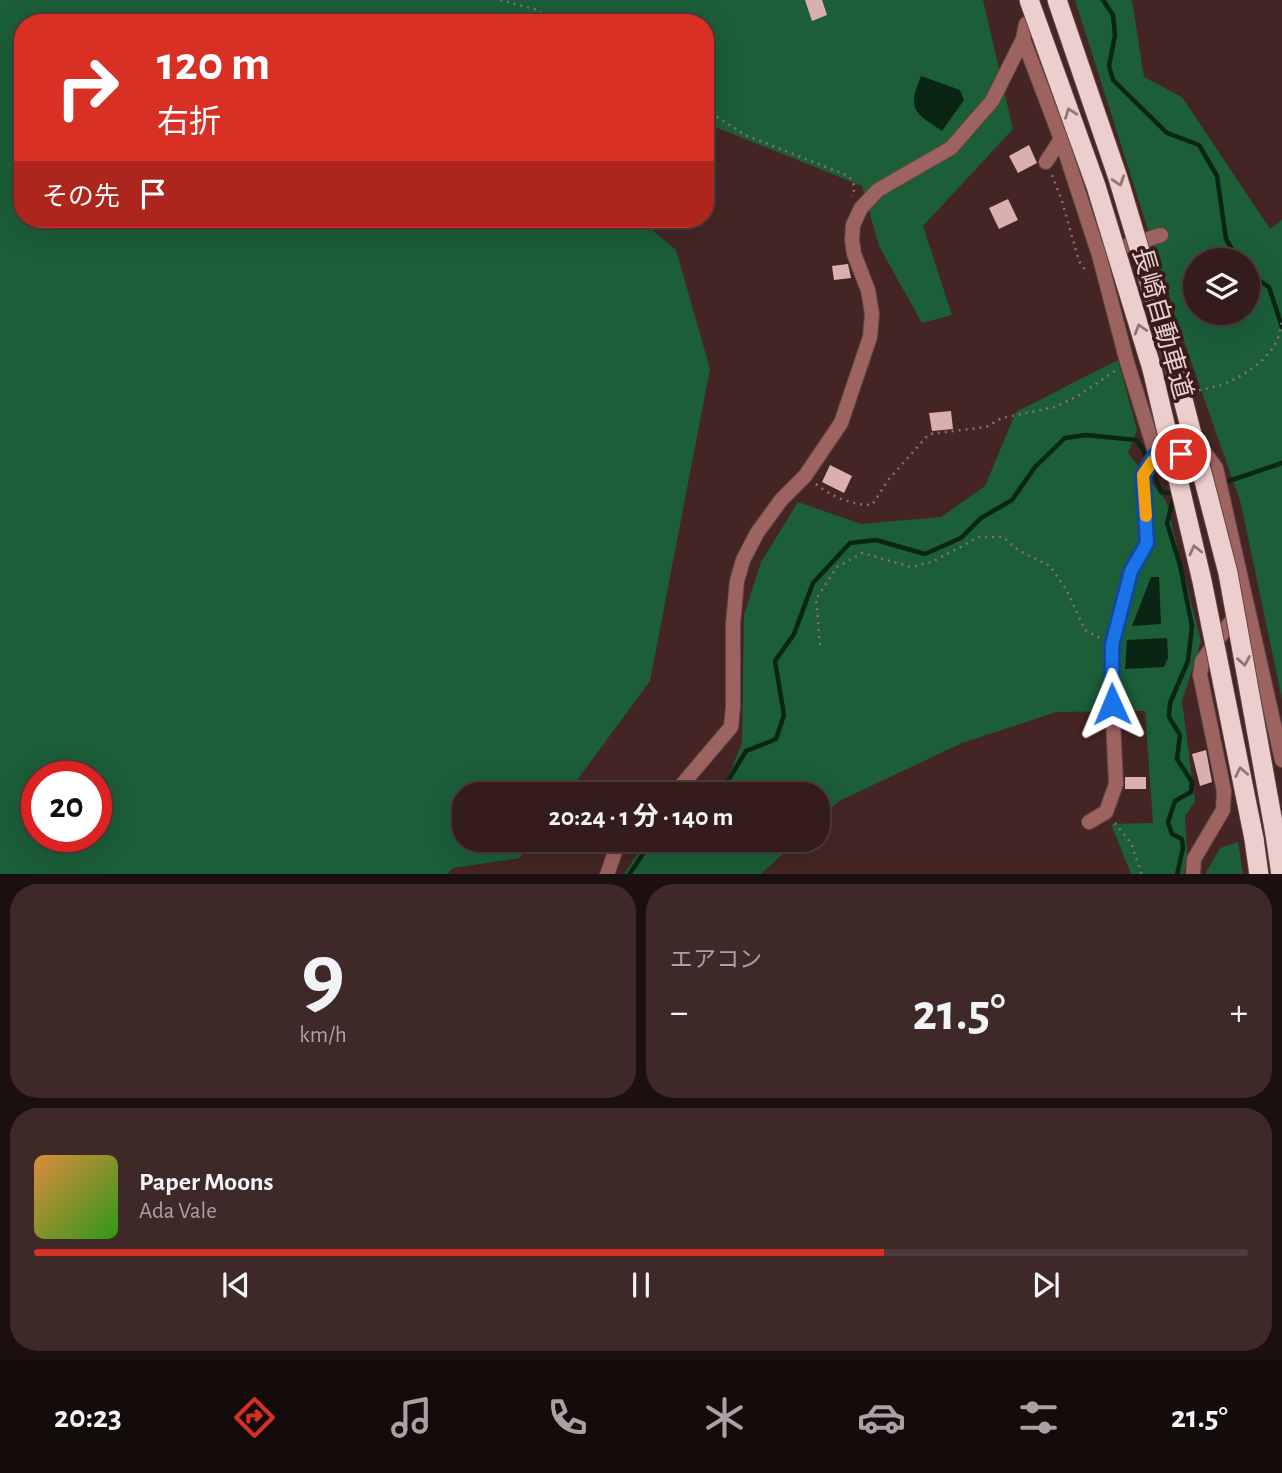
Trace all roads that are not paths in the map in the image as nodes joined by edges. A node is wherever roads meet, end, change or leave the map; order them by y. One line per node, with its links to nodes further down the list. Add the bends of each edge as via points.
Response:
1 (1029, 0): 15 (highway, 長崎自動車道, one-way to 1, bridge, via 1202,581 1152,369 1096,186)
2 (1057, 0): 16 (highway, 長崎自動車道, one-way to 16, bridge, via 1118,178 1173,361 1228,573)
3 (1061, 139): 4 (street); 6 (street); 10 (street, via 1024,32 992,101 951,148 877,190 861,208 852,240 868,290 870,337 841,423 805,476 757,533 743,560 733,624 730,727)
4 (1046, 162)
5 (1161, 235): 6 (street)
6 (1100, 255): 7 (street)
7 (1156, 455): 8 (street, via 1205,453 1216,468); 11 (street, via 1143,475 1147,543 1131,571 1112,645 1116,784 1106,812)
8 (1247, 599): 9 (street); 14 (street, via 1202,661 1200,675 1224,791 1223,810 1194,859)
9 (1282, 760)
10 (684, 782)
11 (1089, 821)
12 (615, 852): 13 (street)
13 (607, 874)
14 (1193, 874)
15 (1259, 874)
16 (1281, 874)

